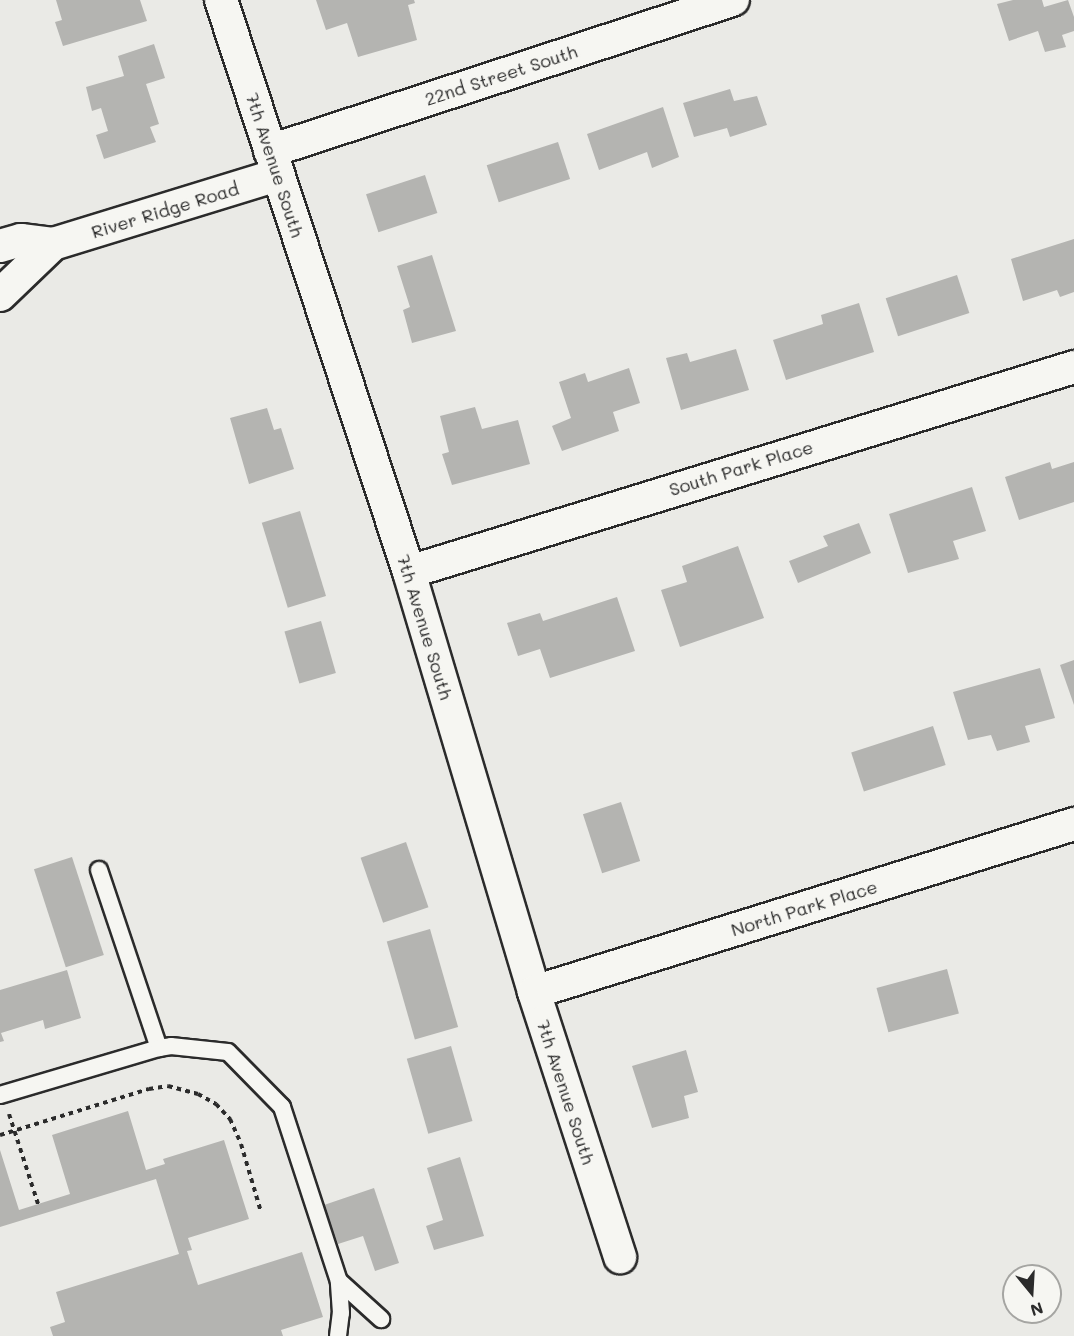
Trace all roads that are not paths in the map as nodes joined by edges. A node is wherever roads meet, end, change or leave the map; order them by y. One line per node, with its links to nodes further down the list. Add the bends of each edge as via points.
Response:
1 (221, 0): 3 (street, 7th Avenue South)
2 (730, 0): 3 (street, 22nd Street South)
3 (274, 163): 4 (street, River Ridge Road); 8 (street, 7th Avenue South)
4 (53, 244): 5 (street, River Ridge Road, via 21,240); 6 (street, River Ridge Road)
5 (0, 246)
6 (0, 295)
7 (1074, 367): 8 (street, South Park Place)
8 (409, 572): 11 (street, 7th Avenue South)
9 (1074, 824): 11 (street, North Park Place)
10 (99, 870): 12 (lane)
11 (534, 992): 14 (street, 7th Avenue South)
12 (159, 1048): 13 (lane); 15 (lane, via 228,1052 282,1107)
13 (2, 1094)
14 (620, 1257)
15 (339, 1281): 16 (lane); 17 (lane)
16 (381, 1319)
17 (338, 1336)

